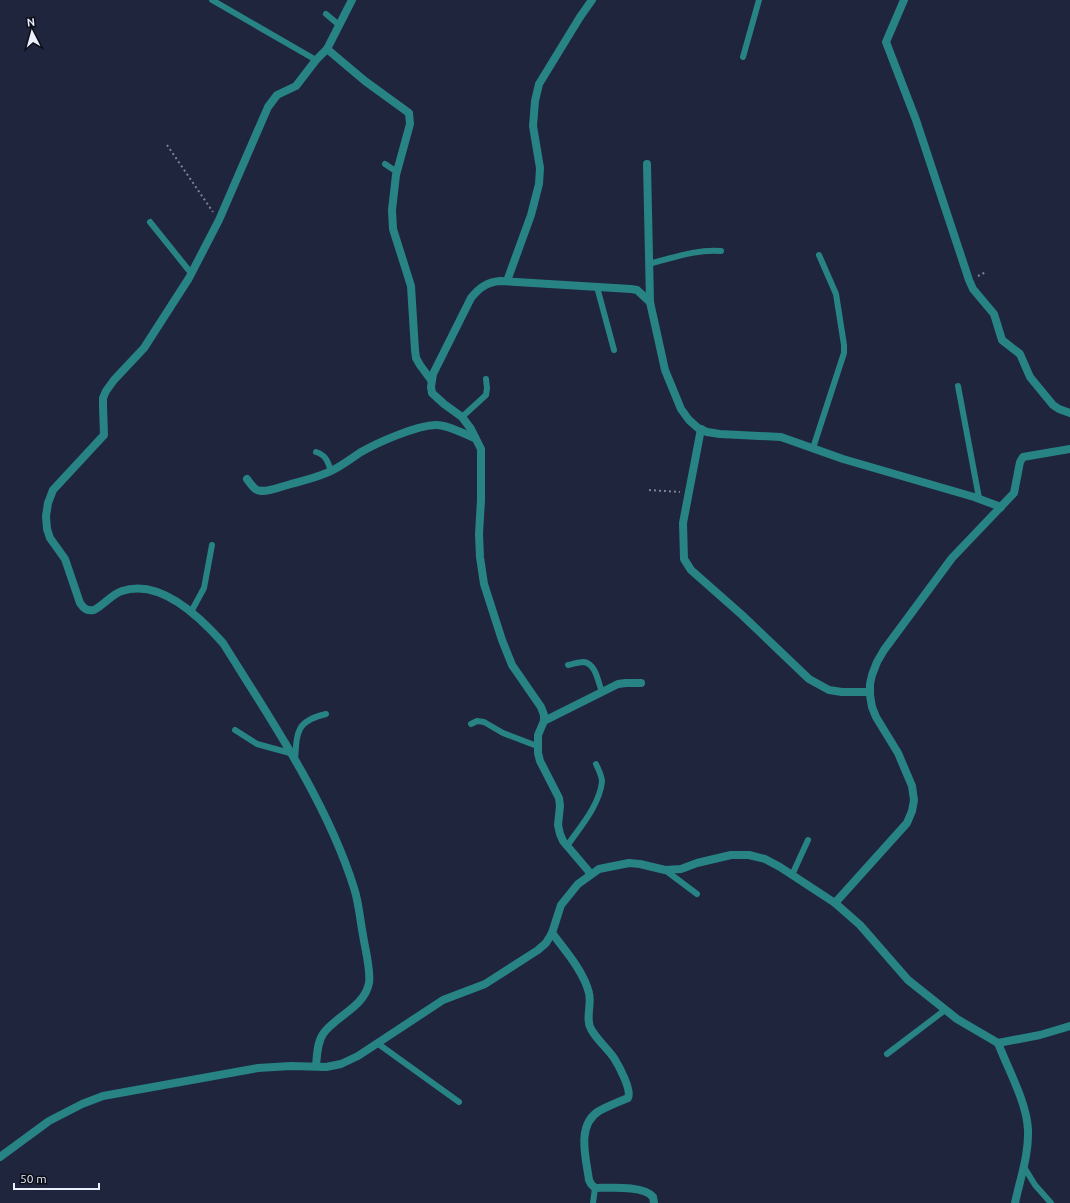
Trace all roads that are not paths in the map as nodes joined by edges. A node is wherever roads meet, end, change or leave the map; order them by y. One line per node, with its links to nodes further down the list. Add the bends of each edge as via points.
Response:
1 (212, 0): 10 (lane)
2 (352, 0): 7 (street)
3 (592, 0): 19 (street, via 539,84 533,126 540,168 539,184 531,215)
4 (759, 0): 9 (lane)
5 (904, 0): 26 (street, via 886,42 916,120 969,280 973,289 994,314 1002,340 1020,354 1026,372 1053,405)
6 (326, 14): 7 (lane)
7 (339, 25): 8 (street)
8 (327, 49): 10 (street); 13 (street, via 365,82 409,113 410,124)
9 (743, 57)
10 (316, 60): 18 (street, via 296,86 277,95 271,102 219,220)
11 (385, 164): 13 (lane)
12 (647, 164): 17 (street)
13 (397, 172): 24 (street, via 392,210 394,229 411,286 416,358)
14 (150, 222): 18 (lane)
15 (720, 251): 17 (lane, via 697,251)
16 (819, 255): 30 (lane, via 836,294 844,353)
17 (649, 264): 21 (street)
18 (191, 273): 38 (street, via 144,348 106,391 103,406 104,435 53,490 48,502 46,528 65,559 83,608 94,610 121,591 143,589 155,591)
19 (507, 281): 20 (street); 24 (street, via 491,281 471,298)
20 (597, 287): 21 (street, via 637,290); 22 (lane)
21 (650, 302): 28 (street, via 665,370 681,409)
22 (614, 350)
23 (486, 378): 27 (lane, via 486,395)
24 (431, 380): 27 (street, via 432,393)
25 (958, 386): 35 (lane)
26 (1070, 413)
27 (462, 417): 29 (street)
28 (701, 430): 30 (street, via 720,434 781,437); 42 (street, via 683,523 684,559 691,570 810,680 828,690)
29 (475, 438): 33 (street, via 440,425 432,425 360,452); 44 (street, via 481,449 482,500 479,534 484,584 512,666 541,707)
30 (813, 448): 35 (street)
31 (1070, 449): 36 (street, via 1023,457 1014,493)
32 (316, 452): 33 (lane, via 324,456)
33 (331, 471): 34 (street, via 262,491 257,490)
34 (247, 479)
35 (979, 498): 36 (street)
36 (1001, 507): 42 (street, via 952,558 884,650 872,675)
37 (212, 545): 38 (lane, via 204,588)
38 (191, 612): 48 (street, via 223,643)
39 (568, 665): 41 (lane, via 584,662 589,664 594,669)
40 (641, 683): 41 (street, via 618,684)
41 (602, 692): 44 (street)
42 (870, 692): 57 (street, via 876,717 898,753 912,786 914,800 907,823)
43 (326, 714): 49 (lane, via 305,722 300,728)
44 (544, 721): 47 (street, via 538,735)
45 (471, 724): 47 (lane, via 477,721 484,722 503,733)
46 (235, 730): 48 (lane, via 257,744)
47 (537, 746): 52 (street, via 540,761 559,798 558,825)
48 (290, 753): 49 (street)
49 (295, 761): 64 (street, via 310,787 348,870 358,904 369,976 367,990 362,997 324,1033 319,1044)
50 (596, 764): 52 (lane, via 602,781 593,807)
51 (808, 840): 55 (lane)
52 (567, 846): 54 (street)
53 (665, 870): 54 (street, via 629,863); 55 (street, via 681,869 731,855 749,855 765,859); 56 (lane)
54 (591, 874): 58 (street, via 578,884 561,905)
55 (792, 875): 57 (street)
56 (697, 894)
57 (835, 903): 59 (street, via 860,925 900,973)
58 (552, 933): 61 (street, via 538,950 486,984 443,1000); 68 (street, via 586,982 590,994 590,1028 615,1059 628,1088 628,1098 599,1111 586,1128 584,1146 589,1180)
59 (945, 1010): 62 (street, via 957,1020); 63 (lane)
60 (1070, 1026): 62 (street)
61 (377, 1043): 64 (street, via 341,1064); 65 (lane)
62 (998, 1043): 67 (street, via 1026,1113 1028,1138)
63 (887, 1054)
64 (316, 1066): 66 (street, via 250,1069 103,1096 49,1121)
65 (458, 1102)
66 (0, 1157)
67 (1024, 1167): 71 (street); 72 (lane)
68 (595, 1188): 69 (lane); 70 (street, via 623,1187 647,1192 653,1197)
69 (593, 1203)
70 (654, 1203)
71 (1015, 1203)
72 (1051, 1203)

